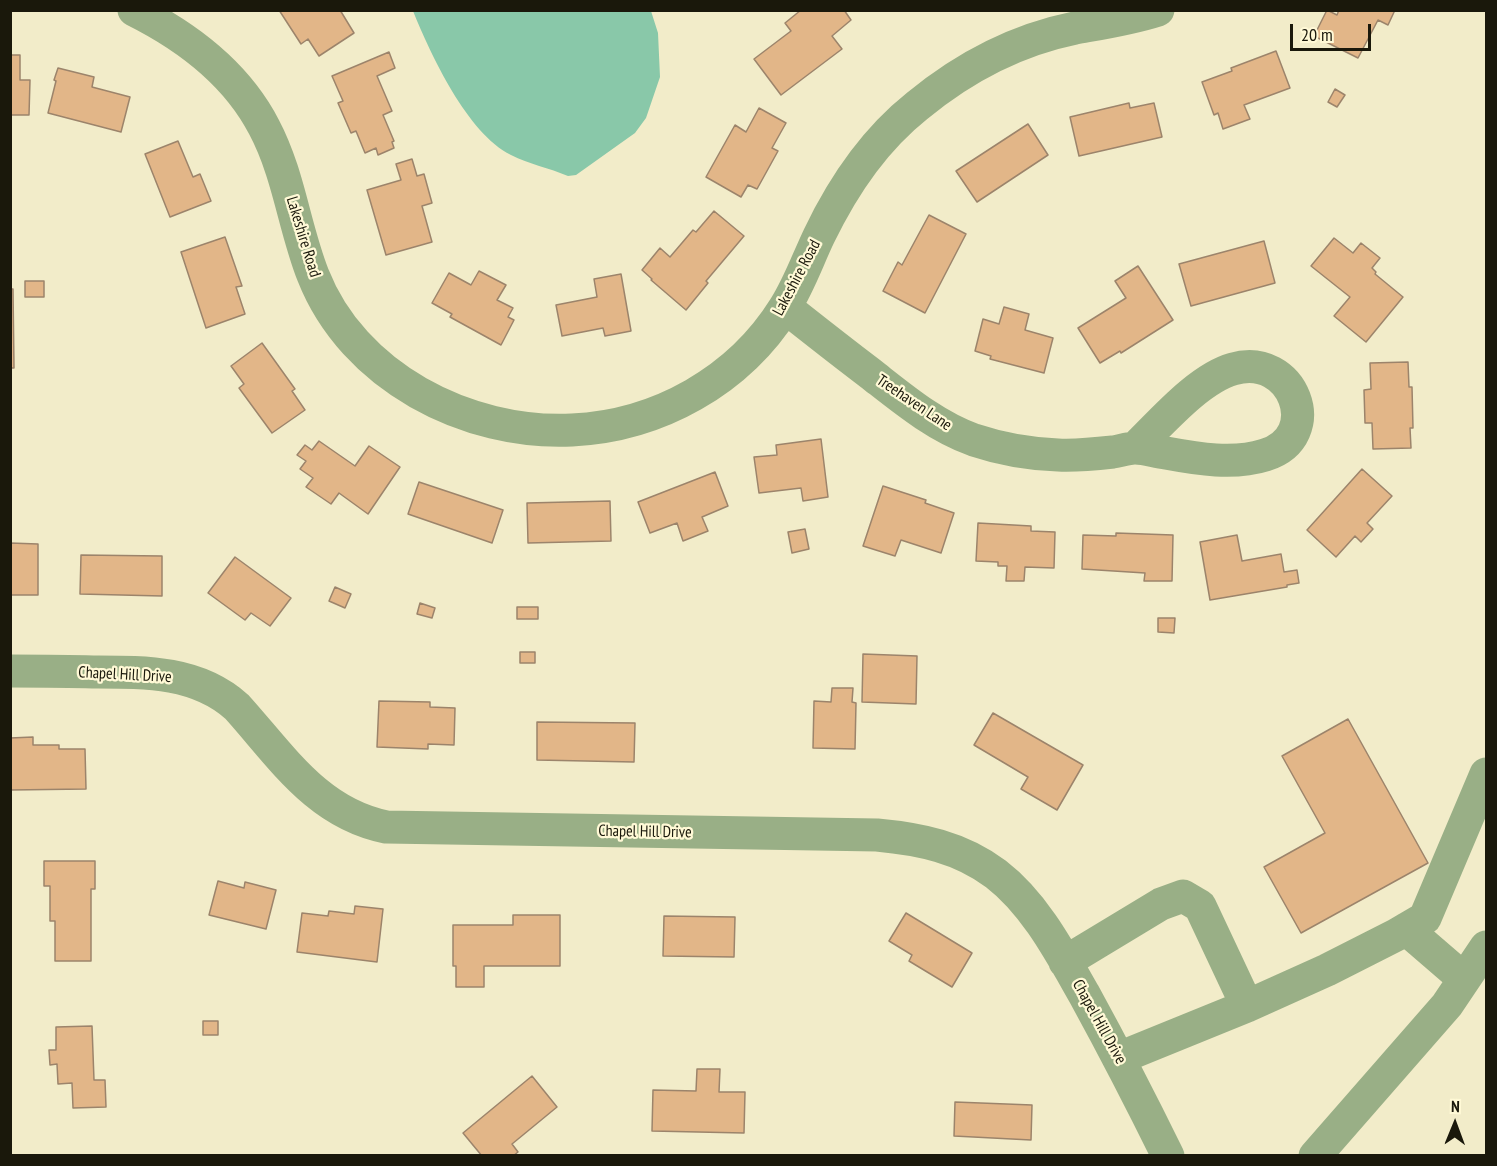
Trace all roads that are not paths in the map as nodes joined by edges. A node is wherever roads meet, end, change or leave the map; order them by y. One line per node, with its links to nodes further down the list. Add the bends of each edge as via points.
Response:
1 (134, 10): 3 (street, Lakeshire Road, via 191,44 248,101 276,152 305,253 328,305 363,350 426,398 477,418 528,429 588,429 627,422 674,406 707,386 745,356)
2 (1158, 10): 3 (street, Lakeshire Road, via 1022,43 973,66 917,106 875,146 853,175)
3 (785, 307): 4 (street, Treehaven Lane, via 924,414 973,439 1059,456)
4 (1135, 448)
5 (10, 671): 9 (street, Chapel Hill Drive, via 160,674 207,686 237,706 315,793 356,819 386,827 845,834 932,842 974,860 1016,891)
6 (1486, 774): 7 (street, via 1425,918)
7 (1406, 929): 10 (street); 11 (street)
8 (1486, 947): 10 (street)
9 (1065, 962): 11 (street, via 1161,904 1183,896 1200,906); 12 (street, Chapel Hill Drive)
10 (1464, 979): 14 (street, via 1447,1005)
11 (1247, 1006): 12 (street)
12 (1119, 1058): 13 (street, Chapel Hill Drive)
13 (1168, 1155)
14 (1315, 1155)

